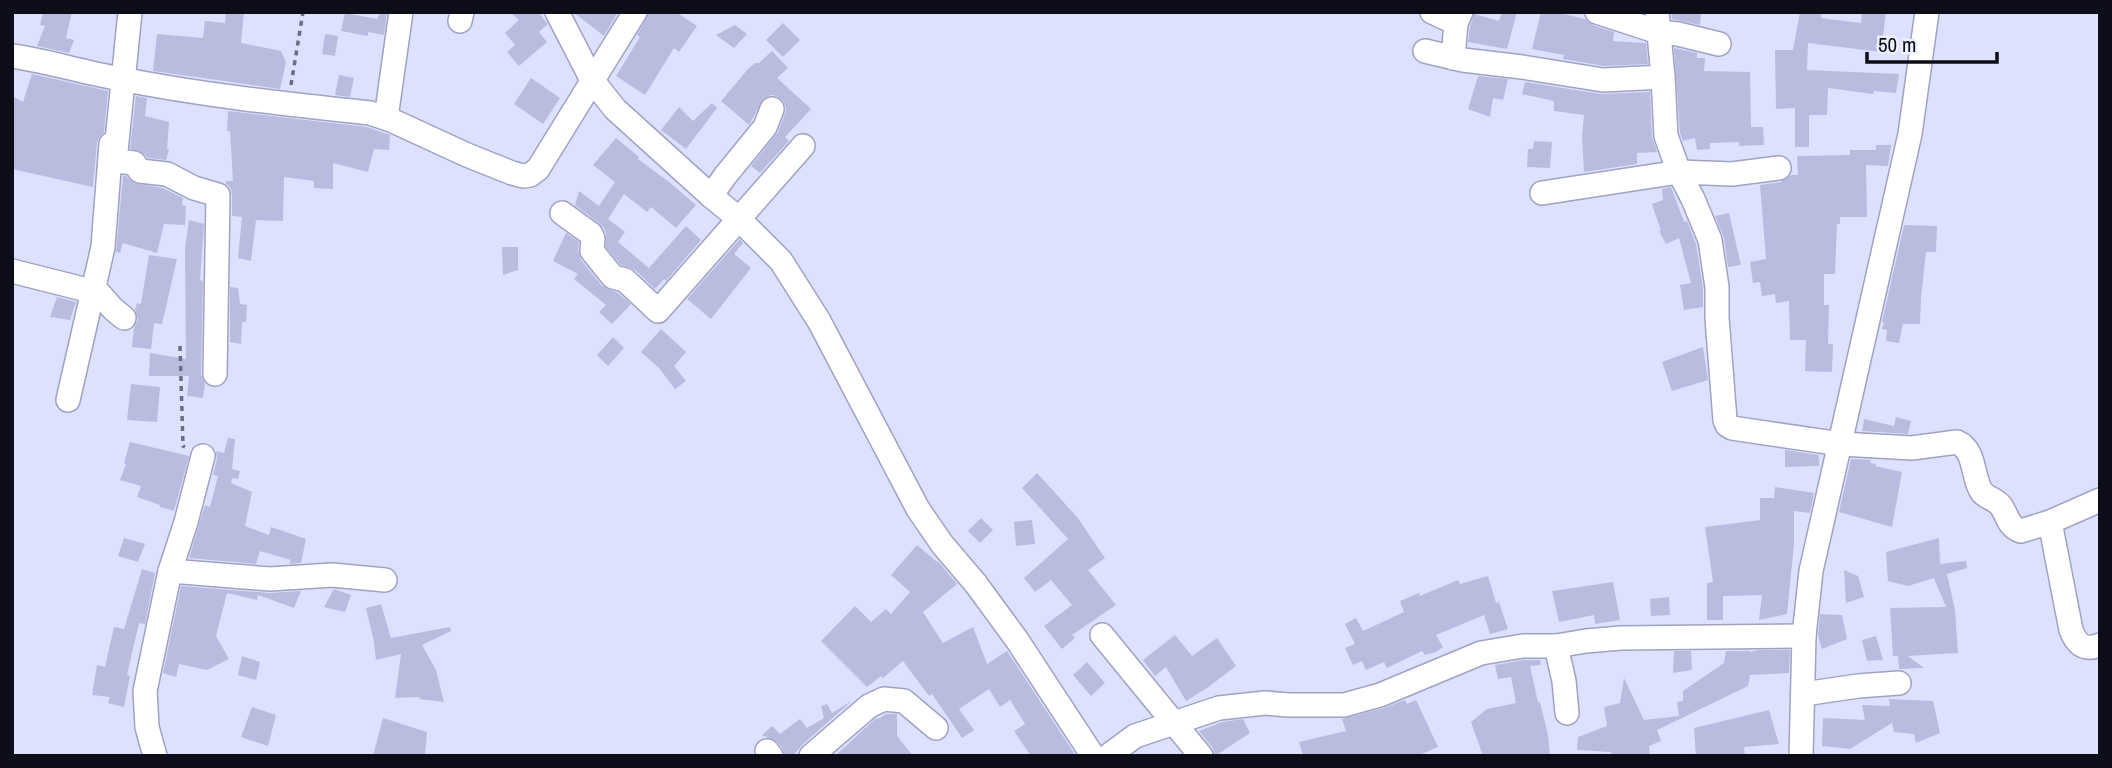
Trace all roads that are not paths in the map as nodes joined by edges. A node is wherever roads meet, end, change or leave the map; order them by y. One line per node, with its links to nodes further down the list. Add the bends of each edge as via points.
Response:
1 (130, 12): 15 (street)
2 (401, 12): 18 (street)
3 (557, 12): 16 (street)
4 (635, 12): 16 (street)
5 (1432, 12): 8 (street)
6 (1597, 12): 9 (street)
7 (1927, 12): 31 (street, via 1910,134)
8 (1459, 18): 13 (street)
9 (1657, 22): 10 (street, via 1678,34); 14 (street)
10 (1719, 44)
11 (1425, 51): 13 (street)
12 (12, 56): 15 (street)
13 (1453, 58): 14 (street, via 1603,80)
14 (1663, 77): 21 (street, via 1666,136)
15 (119, 79): 18 (street); 27 (street, via 103,247); 29 (street, via 115,161 134,163 140,171 167,174 218,195)
16 (592, 80): 18 (street, via 530,175 500,169); 23 (street, via 615,109)
17 (772, 110): 23 (street, via 765,127)
18 (386, 118)
19 (803, 146): 25 (street)
20 (1779, 168): 21 (street)
21 (1679, 172): 22 (street); 31 (street, via 1710,240 1727,425)
22 (1542, 193)
23 (711, 197): 25 (street)
24 (562, 213): 25 (street, via 591,234 592,251 609,273 625,280 658,310)
25 (738, 218): 48 (street, via 781,261 819,321 918,509 1017,640)
26 (12, 271): 27 (street)
27 (93, 290): 28 (street); 30 (street)
28 (124, 318)
29 (215, 374)
30 (68, 400)
31 (1841, 444): 34 (street, via 1912,448 1963,444 1980,489 2001,506 2011,526 2021,531); 38 (street, via 1811,571)
32 (203, 456): 35 (street)
33 (2100, 500): 34 (street)
34 (2050, 522): 39 (street, via 2071,630 2085,648)
35 (170, 572): 36 (street); 46 (street, via 145,691)
36 (385, 580)
37 (1102, 635): 44 (street)
38 (1804, 636): 40 (street, via 1621,638); 42 (street)
39 (2100, 645)
40 (1556, 646): 43 (street); 44 (street, via 1481,653 1344,705 1265,703 1219,708)
41 (1899, 683): 42 (street)
42 (1804, 694): 51 (street)
43 (1567, 713)
44 (1175, 722): 49 (street, via 1135,736); 50 (street)
45 (936, 728): 47 (street, via 904,701 884,699 869,706)
46 (155, 756)
47 (811, 756)
48 (1093, 756)
49 (1108, 756)
50 (1201, 756)
51 (1801, 756)

